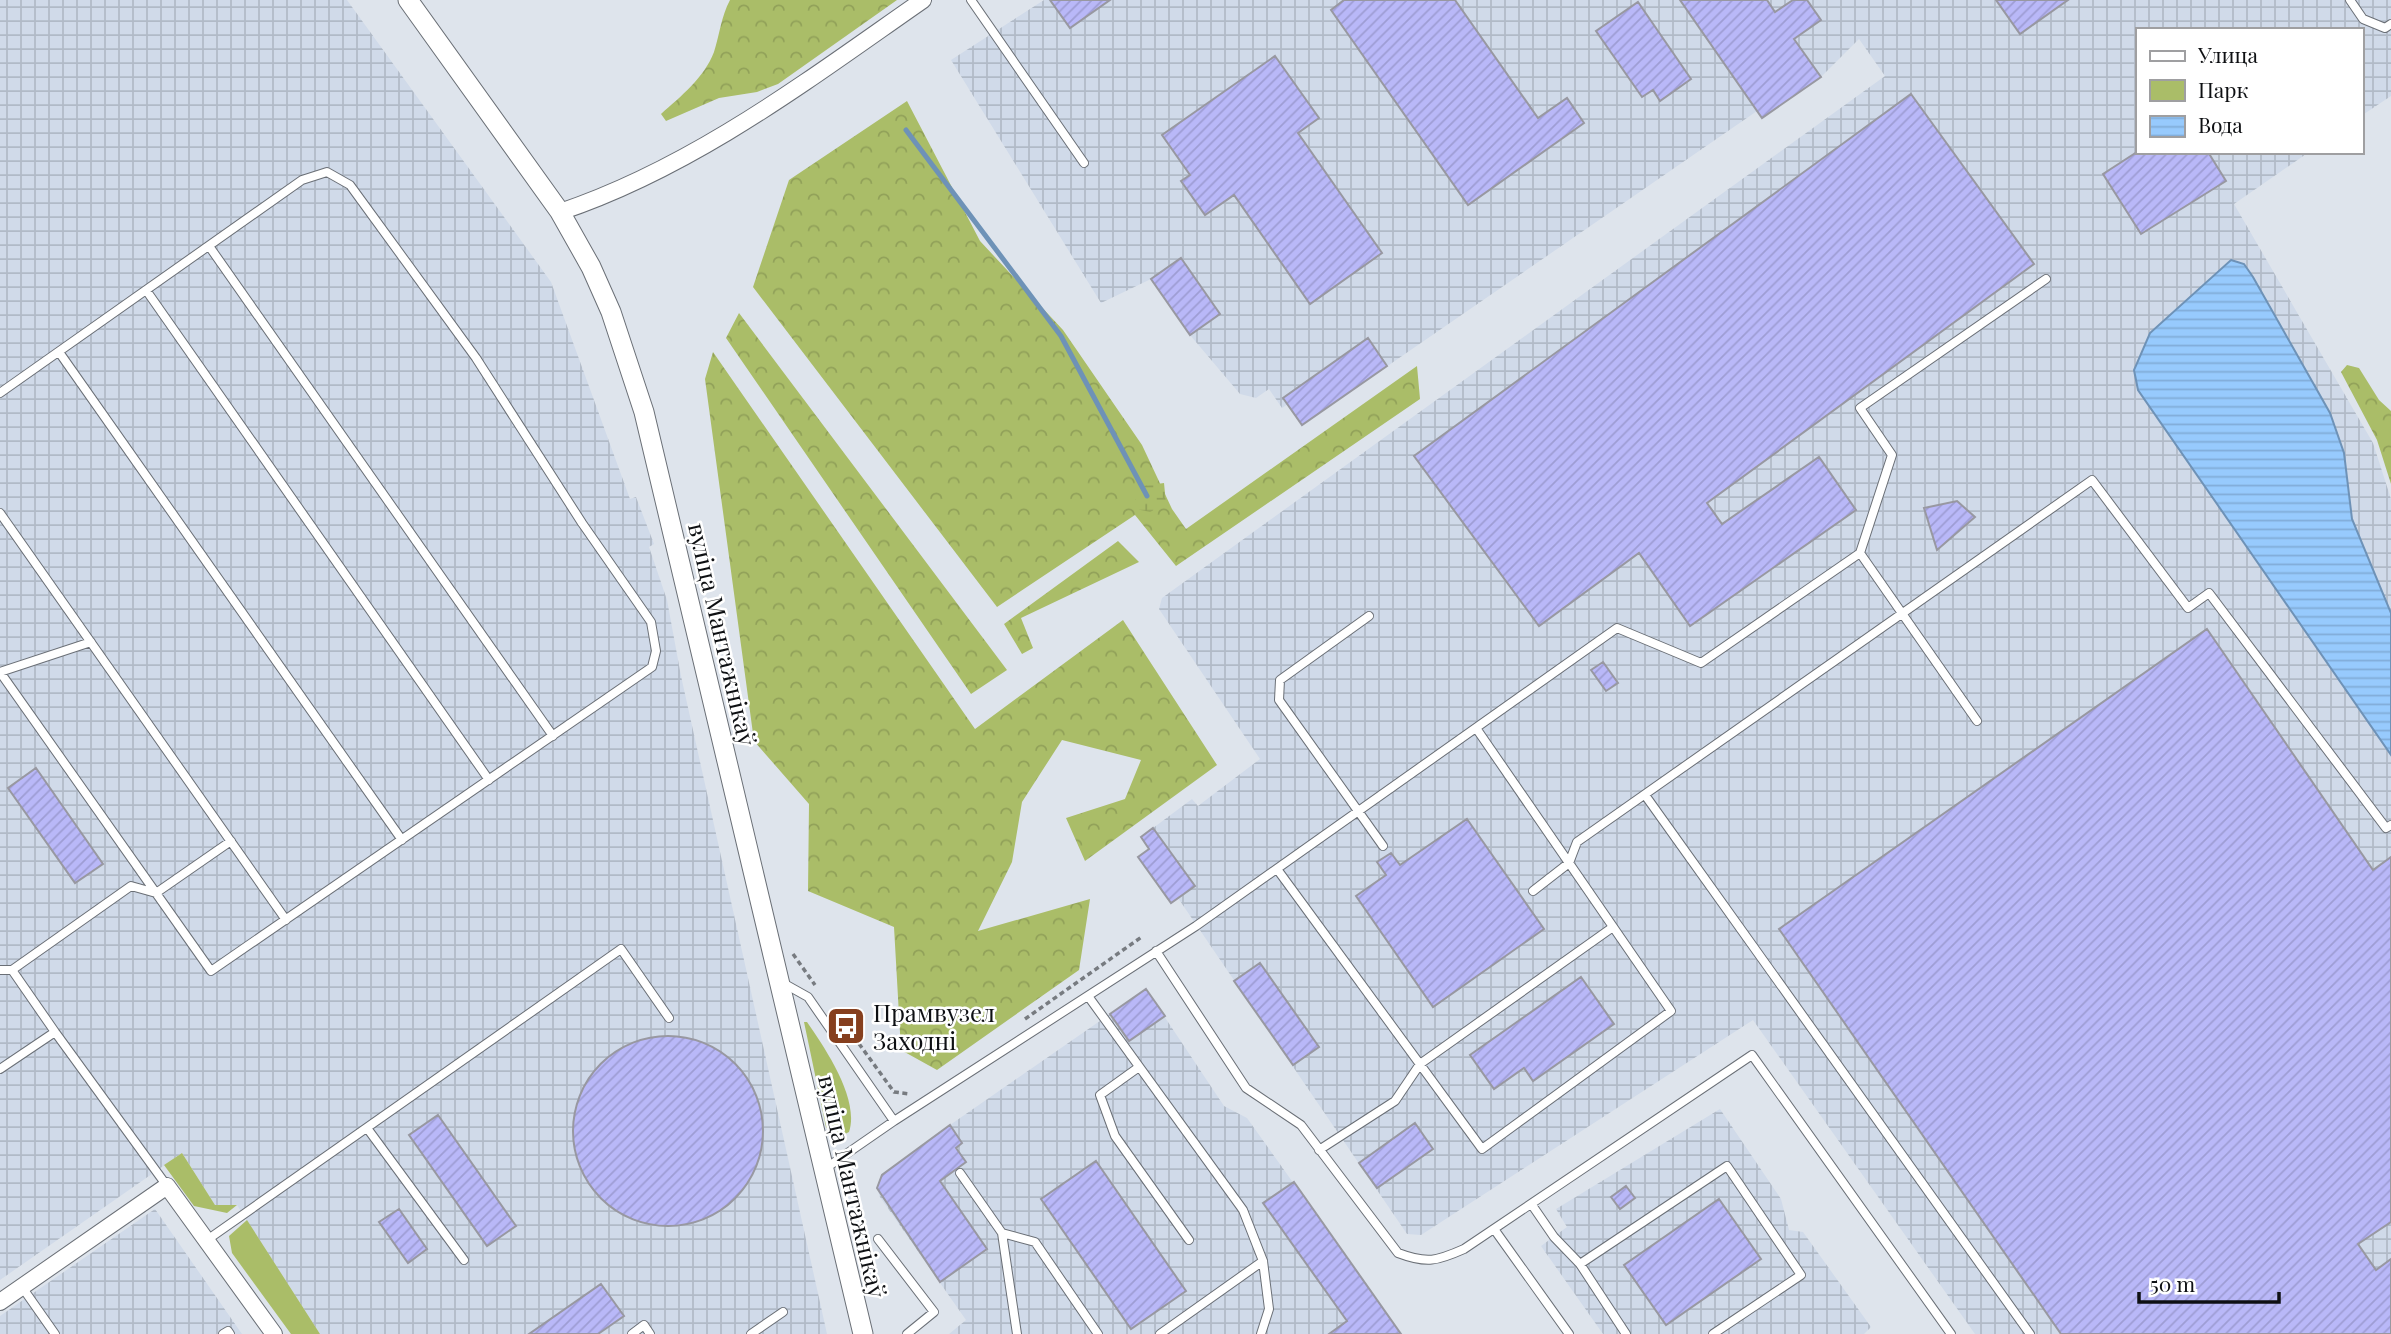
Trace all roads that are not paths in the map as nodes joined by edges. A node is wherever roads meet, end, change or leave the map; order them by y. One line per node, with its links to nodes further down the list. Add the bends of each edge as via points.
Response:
1 (408, 0): 7 (street, вуліца Мантажнікаў)
2 (923, 0): 7 (street, via 695,152 630,185)
3 (971, 0): 6 (lane)
4 (2350, 0): 5 (lane, via 2363,19 2385,28)
5 (2391, 24)
6 (1084, 163)
7 (559, 212): 38 (street, вуліца Мантажнікаў, via 611,312 645,412)
8 (209, 246): 10 (lane); 21 (lane); 21 (lane, via 302,180 327,173 350,185 476,358 651,622 656,651 652,667)
9 (2046, 279): 14 (lane, via 1860,408 1892,455)
10 (146, 290): 11 (lane); 22 (lane)
11 (59, 352): 12 (lane); 26 (lane)
12 (0, 393)
13 (0, 513): 17 (lane)
14 (1860, 553): 15 (lane); 20 (lane, via 1701,663 1617,628)
15 (1903, 613): 19 (lane); 23 (lane); 25 (lane, via 2092,480 2188,608 2209,593 2386,828)
16 (1369, 616): 24 (lane, via 1280,680 1279,700)
17 (91, 642): 18 (lane); 27 (lane)
18 (0, 672): 32 (lane)
19 (1978, 721)
20 (1476, 728): 24 (lane); 29 (lane)
21 (553, 736): 22 (lane)
22 (489, 780): 26 (lane)
23 (1645, 795): 29 (lane, via 1577,842); 80 (lane)
24 (1357, 812): 28 (lane); 30 (lane)
25 (2391, 825)
26 (402, 839): 33 (lane)
27 (231, 841): 32 (lane); 33 (lane)
28 (1383, 846)
29 (1569, 863): 31 (lane); 34 (lane)
30 (1277, 869): 35 (lane); 42 (lane)
31 (1533, 891)
32 (156, 893): 33 (lane, via 211,971); 37 (lane, via 131,886)
33 (286, 920)
34 (1613, 927): 42 (lane); 42 (lane, via 1671,1011 1482,1149)
35 (1156, 951): 39 (lane); 47 (lane, via 1246,1088 1301,1125)
36 (0, 970): 37 (lane)
37 (12, 970): 41 (lane)
38 (781, 981): 45 (lane, via 808,997); 48 (street, вуліца Мантажнікаў)
39 (1088, 996): 43 (lane); 45 (lane)
40 (669, 1018): 46 (lane, via 621,949)
41 (55, 1032): 44 (lane); 50 (lane)
42 (1420, 1064): 47 (lane, via 1395,1101)
43 (1139, 1067): 56 (lane, via 1100,1096 1115,1136); 58 (lane, via 1243,1210)
44 (0, 1069)
45 (894, 1121): 48 (lane)
46 (367, 1128): 55 (lane); 57 (lane)
47 (1319, 1150): 52 (lane, via 1398,1253 1437,1261)
48 (823, 1170): 70 (street, вуліца Мантажнікаў)
49 (960, 1173): 53 (lane)
50 (167, 1186): 55 (street); 60 (street)
51 (1532, 1205): 52 (lane); 59 (lane); 79 (lane, via 1752,1055)
52 (1494, 1229): 76 (lane)
53 (1002, 1233): 72 (lane); 73 (lane, via 1035,1242)
54 (878, 1239): 71 (lane, via 934,1312)
55 (207, 1240): 66 (street)
56 (1189, 1240)
57 (464, 1261)
58 (1264, 1261): 74 (lane); 75 (lane, via 1269,1309)
59 (1580, 1264): 77 (lane); 78 (lane, via 1727,1166 1801,1275)
60 (22, 1287): 61 (street); 63 (lane)
61 (0, 1303)
62 (783, 1312): 69 (lane)
63 (55, 1334)
64 (223, 1334): 65 (lane)
65 (230, 1334)
66 (274, 1334)
67 (632, 1334): 68 (lane, via 644,1325)
68 (650, 1334)
69 (751, 1334)
70 (863, 1334)
71 (907, 1334)
72 (1017, 1334)
73 (1098, 1334)
74 (1160, 1334)
75 (1261, 1334)
76 (1569, 1334)
77 (1626, 1334)
78 (1713, 1334)
79 (1951, 1334)
80 (2030, 1334)

